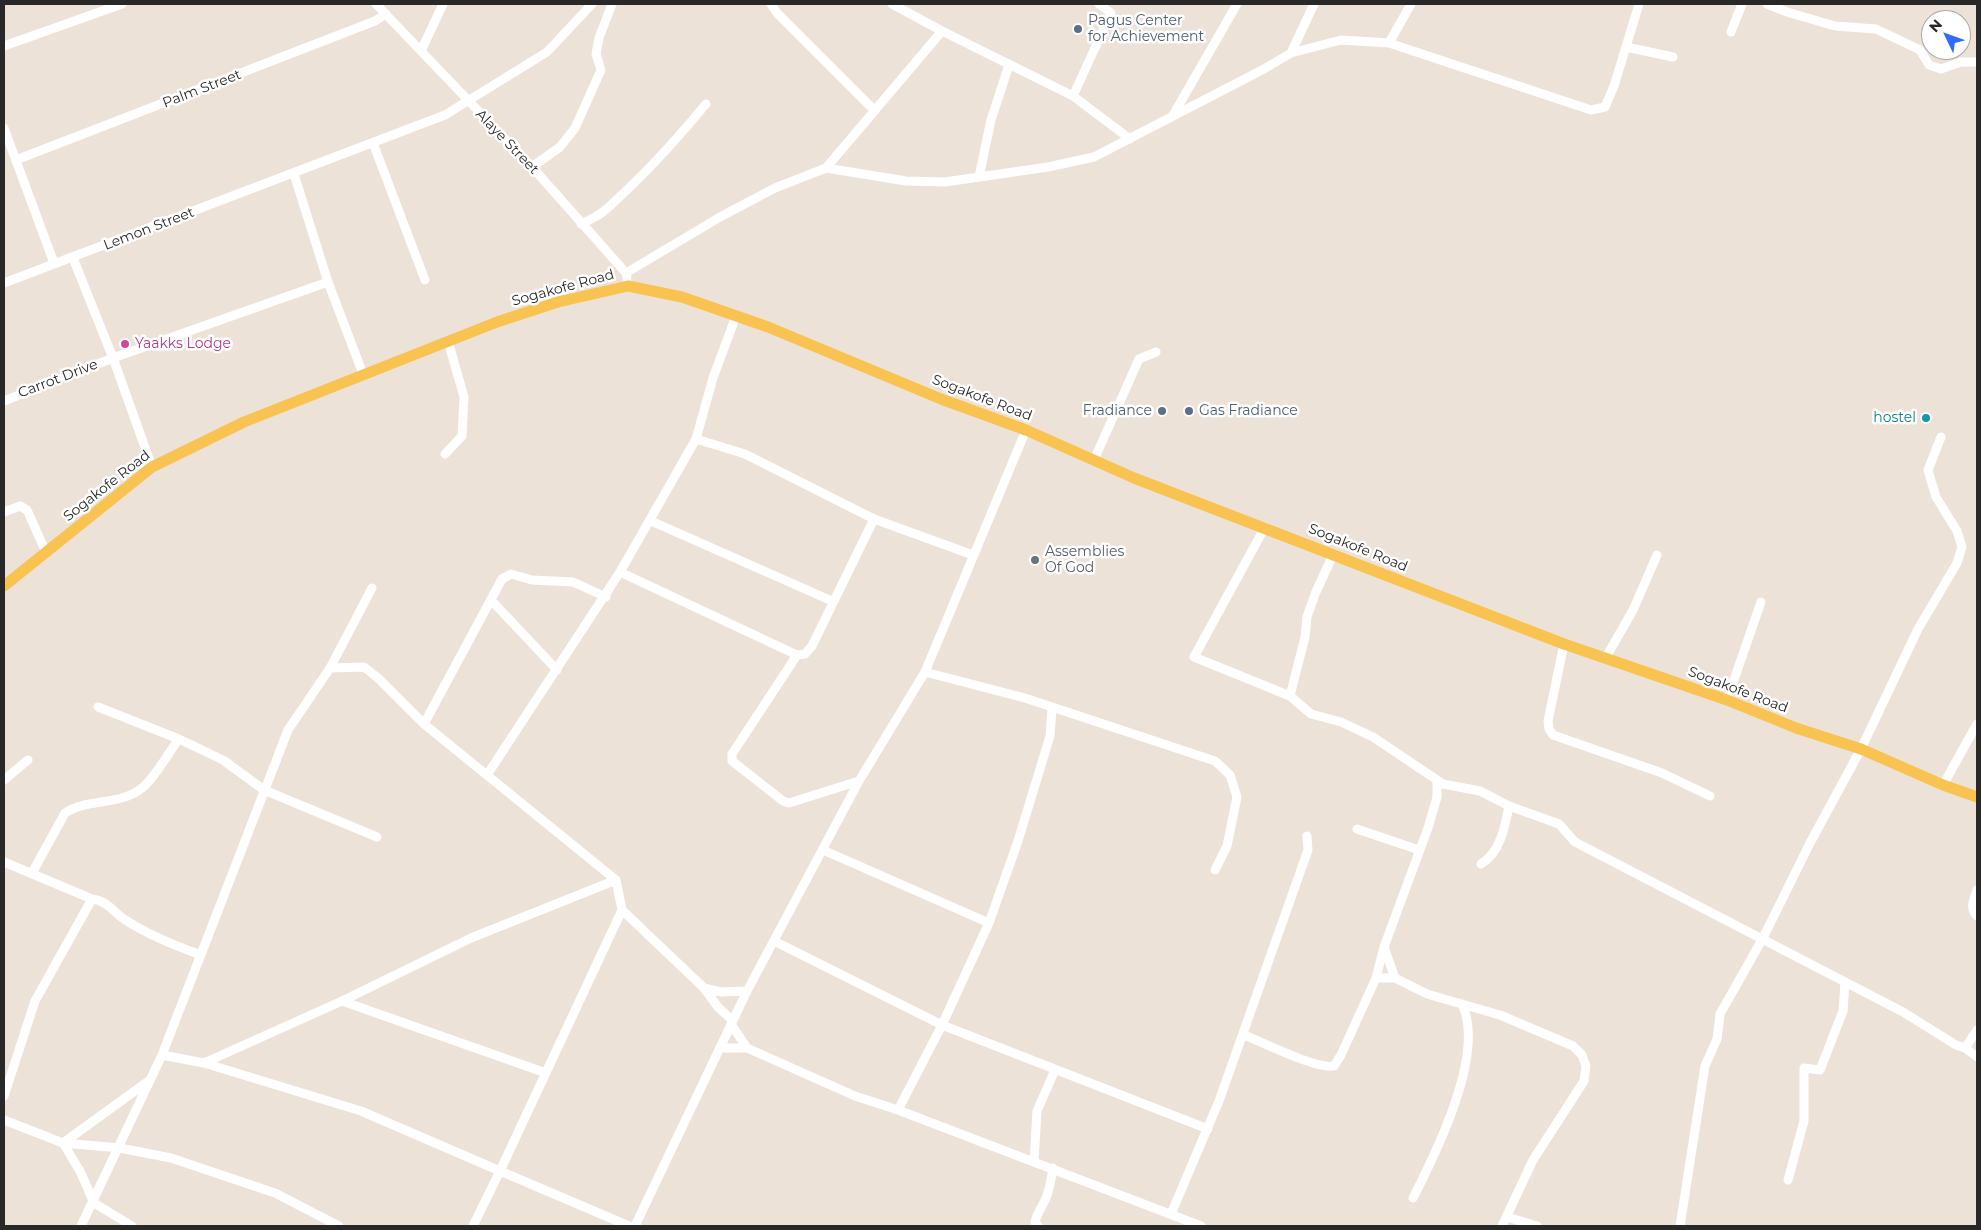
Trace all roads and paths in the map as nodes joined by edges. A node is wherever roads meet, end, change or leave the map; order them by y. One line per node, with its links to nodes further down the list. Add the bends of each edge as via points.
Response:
1 (122, 4): 19 (street)
2 (376, 4): 15 (street, Alaye Street)
3 (443, 4): 21 (street)
4 (592, 4): 27 (street, Lemon Street, via 547,52)
5 (612, 4): 35 (street, via 596,54 600,70 575,128 560,147)
6 (771, 4): 29 (street)
7 (892, 4): 16 (street)
8 (1099, 4): 26 (street, via 1112,13)
9 (1237, 4): 30 (street)
10 (1314, 4): 22 (street)
11 (1411, 4): 18 (street)
12 (1639, 4): 20 (street)
13 (1742, 4): 17 (street)
14 (1767, 4): 24 (street, via 1835,26 1876,29 1920,50 1929,65 1942,69 1961,62)
15 (386, 14): 21 (street, Alaye Street); 34 (street, Palm Street, via 366,25)
16 (942, 32): 25 (street); 29 (street)
17 (1732, 32)
18 (1389, 43): 20 (street, via 1591,110 1605,107); 22 (street, via 1341,40)
19 (4, 46)
20 (1626, 47): 23 (street)
21 (421, 51): 27 (street, Alaye Street)
22 (1291, 53): 30 (street)
23 (1673, 57)
24 (1977, 62)
25 (1009, 65): 26 (street); 38 (street, via 991,120)
26 (1073, 96): 32 (street)
27 (469, 102): 33 (street, Lemon Street); 35 (street, Alaye Street)
28 (706, 104): 39 (street, via 611,207)
29 (875, 111): 36 (street)
30 (1171, 118): 32 (street)
31 (4, 128): 34 (street)
32 (1130, 140): 38 (street, via 1094,156 1048,167)
33 (374, 143): 37 (street, Lemon Street); 43 (street)
34 (16, 160): 41 (street)
35 (532, 167): 39 (street, Alaye Street)
36 (826, 168): 38 (street, via 906,181 945,182); 42 (street, via 775,188)
37 (294, 174): 40 (street, Lemon Street); 44 (street)
38 (979, 177)
39 (581, 224): 42 (street, Alaye Street)
40 (73, 258): 41 (street, Lemon Street); 50 (street)
41 (54, 263): 45 (street, Lemon Street)
42 (626, 273): 46 (street)
43 (425, 280)
44 (328, 282): 50 (street, Carrot Drive); 51 (street)
45 (4, 283)
46 (628, 286): 47 (main road, Sogakofe Road, via 682,297); 48 (main road, Sogakofe Road, via 558,302)
47 (736, 316): 53 (main road, Sogakofe Road); 55 (street, via 713,378)
48 (448, 342): 51 (main road, Sogakofe Road); 56 (street, via 464,397 462,436)
49 (1156, 352): 57 (street, via 1139,359)
50 (113, 358): 52 (street, Carrot Drive); 58 (street)
51 (363, 374): 58 (main road, Sogakofe Road, via 244,422)
52 (4, 400)
53 (1026, 430): 57 (main road, Sogakofe Road); 64 (street)
54 (1941, 436): 87 (street, via 1928,470 1929,477 1944,512 1957,531 1962,548)
55 (696, 439): 60 (street, via 746,454); 61 (street)
56 (445, 454)
57 (1094, 460): 62 (main road, Sogakofe Road)
58 (152, 467): 63 (main road, Sogakofe Road)
59 (4, 512): 63 (street, via 20,506 27,510)
60 (874, 519): 64 (street); 72 (street)
61 (651, 521): 67 (street); 72 (street)
62 (1265, 527): 65 (main road, Sogakofe Road); 80 (street, via 1194,657)
63 (46, 552): 68 (main road, Sogakofe Road)
64 (973, 555): 79 (street)
65 (1333, 555): 74 (main road, Sogakofe Road); 80 (street, via 1315,594)
66 (1657, 555): 76 (street, via 1633,610)
67 (620, 572): 70 (street); 75 (street)
68 (4, 586)
69 (372, 588): 77 (street)
70 (606, 597): 71 (street, via 573,582 532,580 511,574 502,578); 78 (street)
71 (492, 601): 78 (street); 84 (street)
72 (832, 601): 75 (street, via 812,646 805,654)
73 (1761, 602): 81 (street)
74 (1564, 644): 76 (main road, Sogakofe Road); 95 (street, via 1548,721 1553,735 1662,774)
75 (797, 655): 92 (street, via 732,754 732,761 789,803)
76 (1606, 659): 81 (main road, Sogakofe Road)
77 (330, 668): 84 (street, via 364,666); 94 (street, via 288,730)
78 (557, 670): 89 (street)
79 (925, 672): 83 (street); 92 (street)
80 (1290, 696): 91 (street, via 1311,714 1373,736)
81 (1727, 700): 87 (main road, Sogakofe Road)
82 (98, 707): 86 (street)
83 (1052, 708): 105 (street, via 1155,739 1220,765 1230,775 1237,797 1227,846); 112 (street, via 1050,736)
84 (424, 724): 89 (street)
85 (1977, 724): 93 (street)
86 (179, 739): 94 (street, via 223,760); 106 (street, via 142,788 125,797 72,808 65,813)
87 (1860, 749): 93 (main road, Sogakofe Road); 113 (street)
88 (28, 760): 90 (street)
89 (487, 775): 107 (street)
90 (4, 780)
91 (1437, 780): 97 (street, via 1480,791); 102 (street, via 1437,797)
92 (859, 781): 101 (street)
93 (1943, 785): 96 (main road, Sogakofe Road)
94 (264, 790): 100 (street); 116 (street)
95 (1710, 796)
96 (1977, 797)
97 (1509, 806): 104 (street, via 1506,824 1491,858); 113 (street, via 1559,824 1575,842)
98 (1357, 829): 102 (street)
99 (1307, 836): 127 (street, via 1308,850)
100 (377, 837)
101 (823, 850): 112 (street); 114 (street)
102 (1419, 850): 115 (street)
103 (4, 862): 106 (street)
104 (1480, 864)
105 (1216, 870)
106 (32, 873): 109 (street)
107 (616, 880): 110 (street); 122 (street, via 471,938)
108 (1977, 890): 111 (street, via 1972,905)
109 (92, 899): 116 (street, via 102,900 125,920 174,946); 137 (street, via 34,1001)
110 (622, 910): 120 (street); 135 (street)
111 (1977, 916)
112 (989, 923): 125 (street)
113 (1763, 938): 119 (street); 161 (street, via 1720,1014 1717,1039 1705,1066)
114 (774, 942): 121 (street); 125 (street)
115 (1384, 947): 117 (street); 118 (street)
116 (201, 955): 131 (street)
117 (1376, 978): 118 (street); 127 (street, via 1334,1066 1302,1059)
118 (1395, 978): 123 (street, via 1427,994)
119 (1844, 983): 130 (street); 146 (street, via 1843,1011 1820,1070 1804,1068 1804,1121)
120 (704, 988): 121 (street, via 721,992); 124 (street)
121 (747, 991): 124 (street)
122 (342, 1001): 133 (street); 135 (street)
123 (1462, 1004): 147 (street, via 1469,1022 1462,1080 1440,1143); 150 (street, via 1525,1024 1573,1046 1582,1055 1586,1066 1584,1081 1533,1160)
124 (732, 1023): 128 (street); 129 (street)
125 (942, 1025): 134 (street); 138 (street)
126 (1977, 1030): 130 (street)
127 (1244, 1035): 140 (street)
128 (720, 1048): 129 (street); 156 (street)
129 (747, 1048): 138 (street, via 855,1096)
130 (1965, 1048): 132 (street)
131 (162, 1055): 133 (street); 136 (street)
132 (1977, 1057)
133 (204, 1063): 145 (street, via 361,1111)
134 (1055, 1070): 140 (street); 143 (street, via 1037,1111)
135 (546, 1073): 145 (street)
136 (150, 1080): 141 (street); 142 (street)
137 (4, 1096)
138 (898, 1110): 143 (street)
139 (4, 1120): 141 (street)
140 (1208, 1130): 149 (street)
141 (63, 1143): 142 (street); 148 (street)
142 (120, 1148): 148 (street); 153 (street, via 171,1158 275,1193)
143 (1034, 1162): 144 (street)
144 (1053, 1168): 149 (street); 157 (street, via 1049,1190 1036,1216)
145 (500, 1171): 154 (street); 155 (street)
146 (1788, 1180)
147 (1413, 1198)
148 (94, 1203): 151 (street); 152 (street)
149 (1171, 1214): 158 (street)
150 (1507, 1217): 159 (street); 160 (street)
151 (81, 1226)
152 (132, 1226)
153 (339, 1226)
154 (473, 1226)
155 (629, 1226)
156 (635, 1226)
157 (1038, 1226)
158 (1201, 1226)
159 (1502, 1226)
160 (1538, 1226)
161 (1680, 1226)

